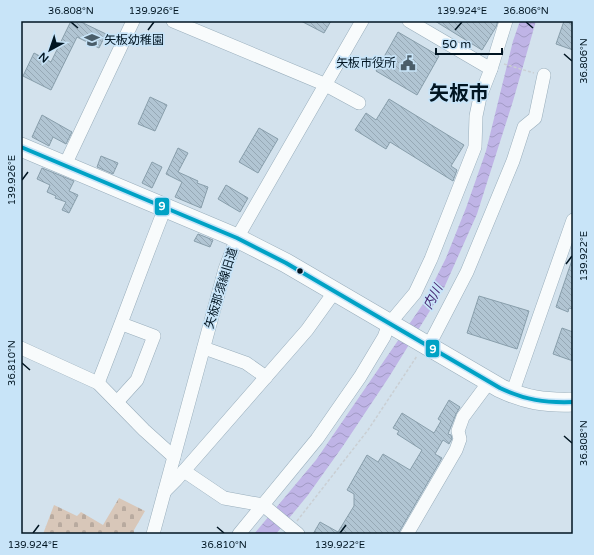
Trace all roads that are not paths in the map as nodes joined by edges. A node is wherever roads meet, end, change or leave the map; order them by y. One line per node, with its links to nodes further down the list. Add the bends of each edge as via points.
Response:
1 (132, 21): 11 (street)
2 (173, 21): 8 (street)
3 (362, 21): 8 (street, 矢板那須線旧道)
4 (409, 21): 6 (street)
5 (506, 21): 6 (street)
6 (492, 65): 17 (street, via 476,116 475,148 415,293)
7 (544, 75): 18 (street, via 535,118 524,127 513,161 467,272)
8 (324, 84): 9 (street); 14 (street, 矢板那須線旧道)
9 (359, 103)
10 (21, 147): 11 (highway)
11 (65, 165): 12 (highway)
12 (165, 208): 14 (highway); 16 (street)
13 (573, 220): 24 (street)
14 (237, 238): 15 (highway); 20 (street, 矢板那須線旧道, via 225,268)
15 (335, 291): 17 (highway); 21 (street, via 307,330)
16 (122, 324): 23 (street); 25 (street, via 154,336 137,380)
17 (392, 325): 18 (highway); 30 (street, via 317,439)
18 (425, 345): 22 (highway)
19 (21, 348): 23 (street)
20 (204, 348): 21 (street, via 246,363); 27 (street, 矢板那須線旧道)
21 (266, 377): 28 (street)
22 (489, 382): 24 (highway); 34 (street, via 463,417 456,450)
23 (98, 383): 25 (street)
24 (512, 394): 26 (highway, via 536,401)
25 (117, 402): 27 (street)
26 (573, 402)
27 (174, 457): 29 (street, 矢板那須線旧道)
28 (184, 471): 29 (street); 30 (street, via 224,498)
29 (165, 491): 32 (street, 矢板那須線旧道)
30 (263, 505): 31 (street); 33 (street)
31 (294, 531)
32 (153, 534)
33 (239, 534)
34 (407, 534)

